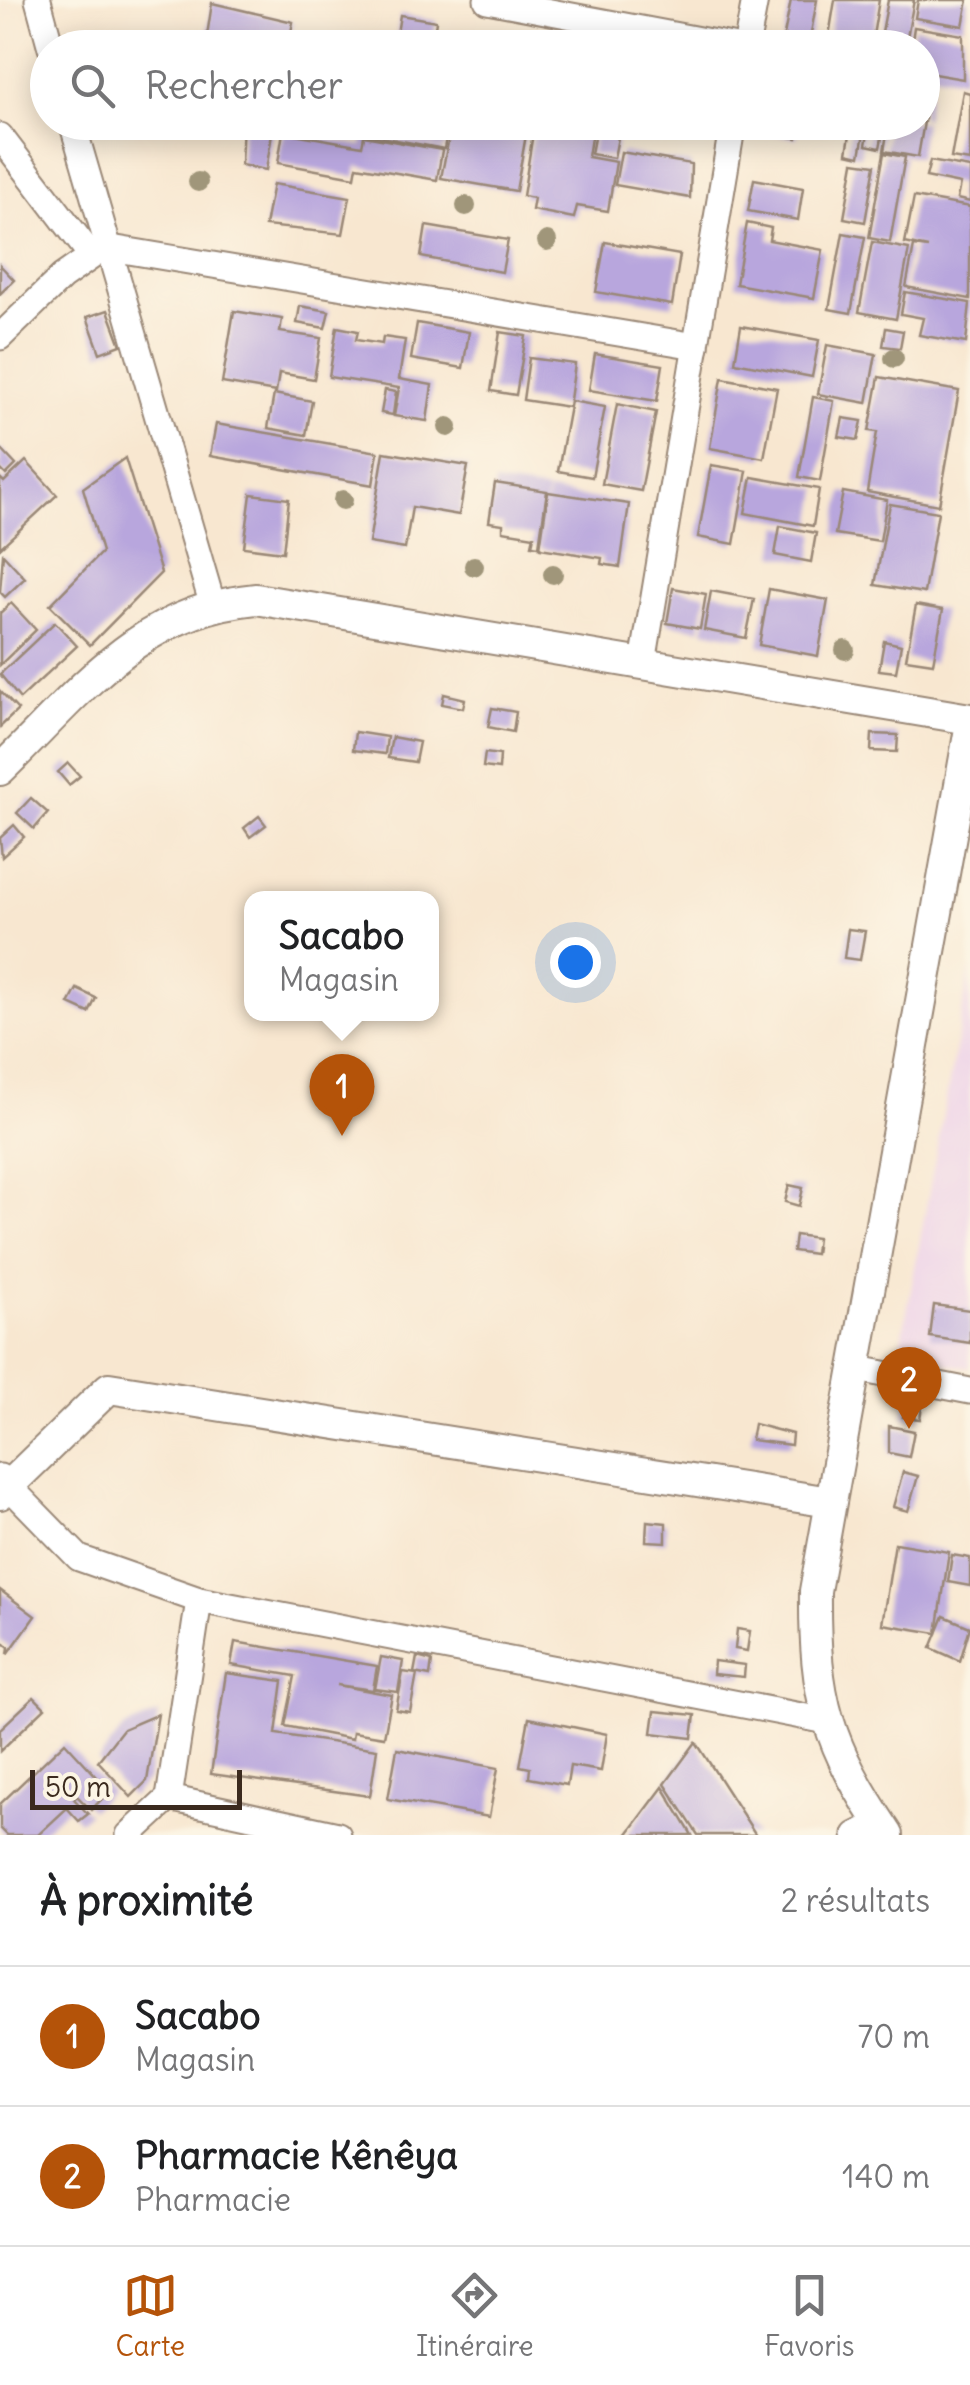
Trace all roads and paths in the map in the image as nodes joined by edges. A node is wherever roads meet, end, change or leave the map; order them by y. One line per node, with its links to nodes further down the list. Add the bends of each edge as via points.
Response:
1 (38, 0): 4 (street)
2 (487, 0): 5 (street)
3 (755, 0): 6 (street)
4 (46, 30)
5 (648, 30)
6 (748, 30)
7 (0, 136): 10 (street)
8 (76, 140): 10 (street)
9 (730, 140): 12 (street)
10 (98, 250): 11 (street); 12 (street); 13 (street)
11 (0, 337)
12 (696, 346): 14 (street)
13 (212, 603): 14 (street, via 256,599); 17 (street, via 163,623 123,651)
14 (643, 663): 15 (street)
15 (970, 718)
16 (970, 729): 18 (street)
17 (0, 770)
18 (853, 1368): 19 (street); 21 (street)
19 (970, 1391)
20 (3, 1485): 21 (street, via 109,1388); 22 (street, via 79,1558)
21 (830, 1502): 23 (street, via 815,1591 815,1652)
22 (200, 1600): 23 (street); 24 (street)
23 (827, 1721): 25 (street)
24 (169, 1798): 26 (street); 27 (street)
25 (875, 1831)
26 (129, 1835)
27 (338, 1835)

